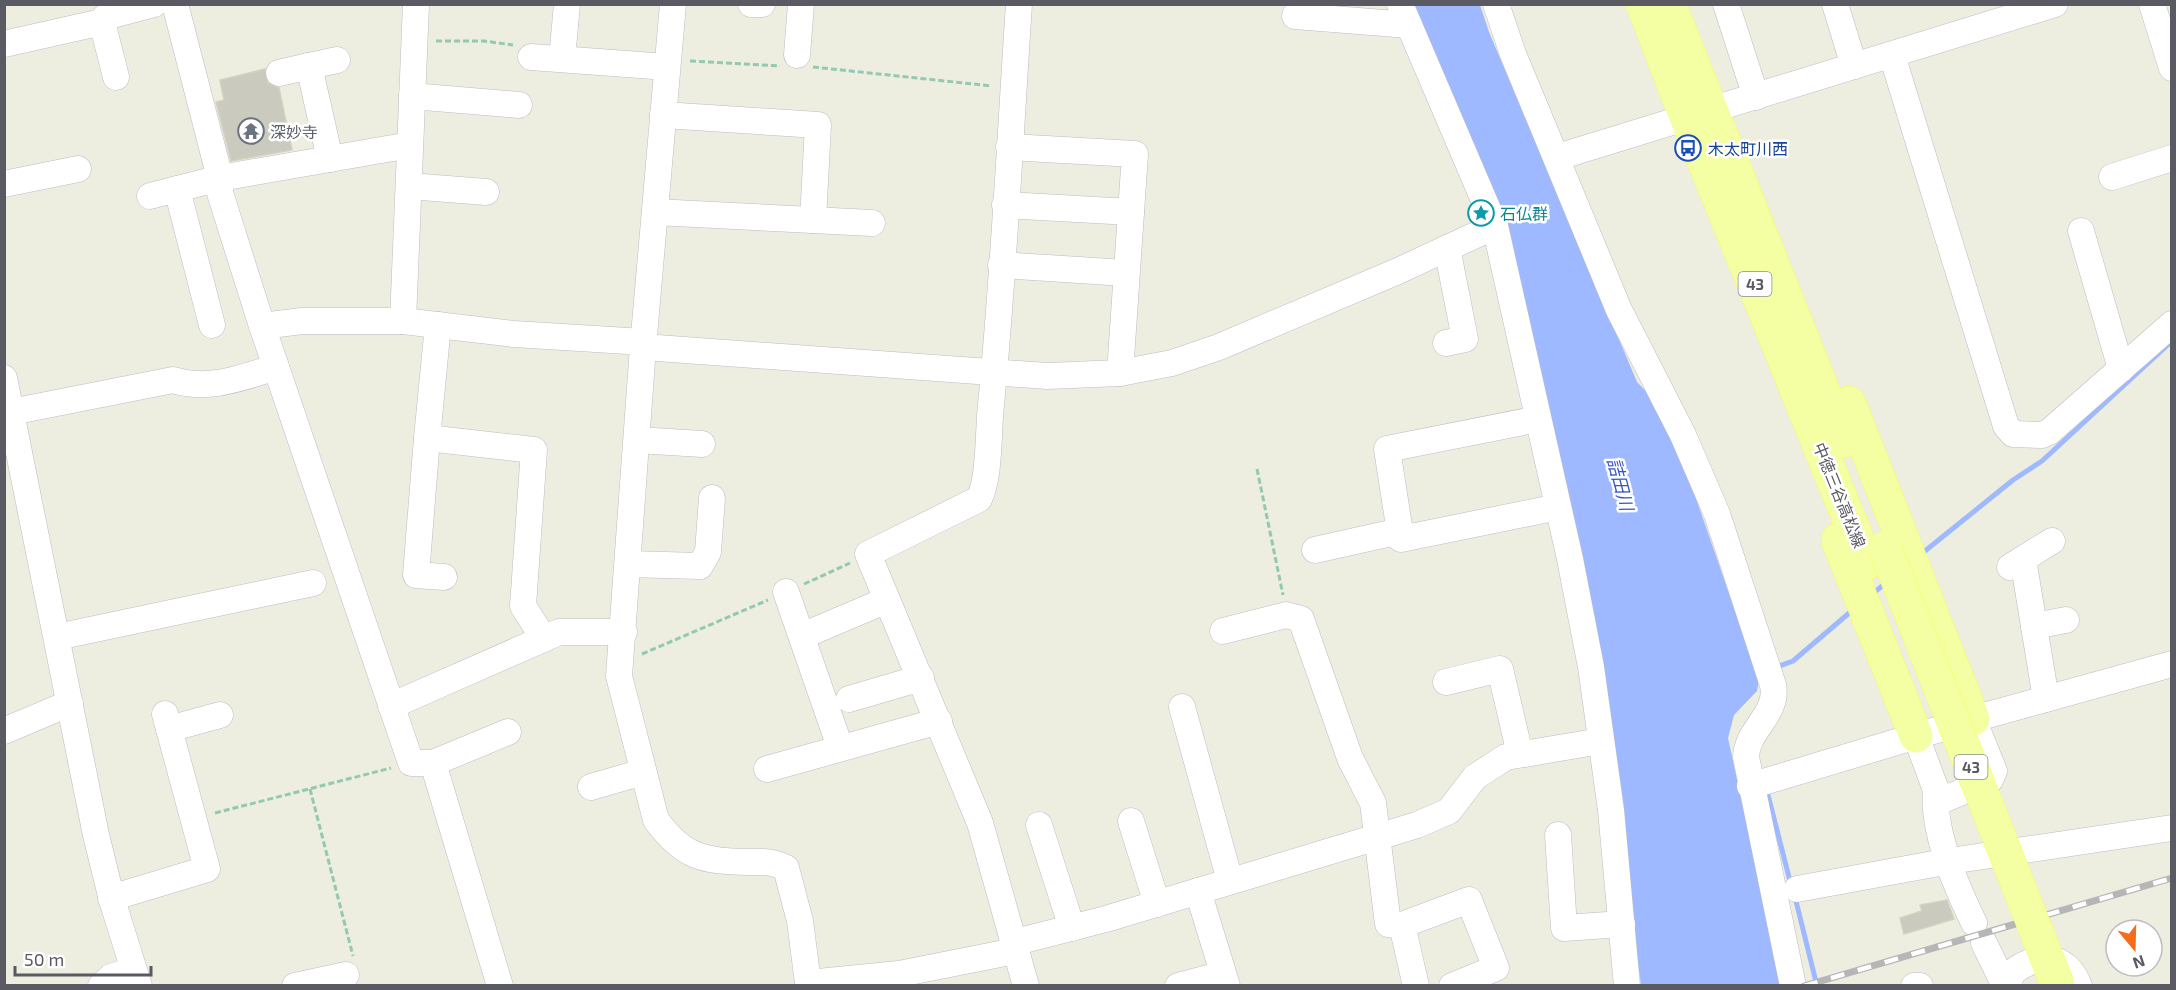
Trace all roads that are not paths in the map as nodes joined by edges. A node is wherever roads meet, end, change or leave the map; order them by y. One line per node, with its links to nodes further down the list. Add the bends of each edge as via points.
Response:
1 (154, 4): 18 (street, via 105,17)
2 (175, 4): 43 (street)
3 (416, 4): 31 (street)
4 (567, 4): 22 (street)
5 (673, 4): 25 (street)
6 (751, 4): 7 (street)
7 (762, 4)
8 (801, 4): 24 (street)
9 (1019, 4): 37 (street)
10 (1496, 4): 38 (street, via 1513,54)
11 (1726, 4): 32 (street)
12 (1835, 4): 27 (street)
13 (2055, 4): 20 (street)
14 (2152, 4): 28 (street)
15 (1666, 5): 35 (main road, 中徳三谷高松線 / 43)
16 (1405, 15): 17 (street); 54 (street)
17 (1295, 16)
18 (102, 22): 19 (street); 30 (street)
19 (4, 44)
20 (1892, 55): 27 (street); 68 (street, via 2006,426 2013,434 2049,432)
21 (531, 57): 22 (street)
22 (562, 59): 25 (street)
23 (337, 60): 26 (street)
24 (794, 62)
25 (667, 63): 34 (street)
26 (309, 66): 29 (street); 40 (street)
27 (1854, 66): 32 (street)
28 (2172, 68)
29 (279, 73)
30 (116, 77)
31 (412, 96): 33 (street); 36 (street)
32 (1756, 97): 35 (street)
33 (519, 105)
34 (663, 115): 50 (street); 52 (street, via 818,125)
35 (1699, 115): 38 (street); 57 (main road, 中徳三谷高松線 / 43)
36 (410, 145): 40 (street); 45 (street)
37 (1009, 147): 49 (street); 51 (street, via 1135,154)
38 (1558, 157): 116 (street, via 1624,320 1683,435 1717,513 1773,685 1772,707 1746,744)
39 (2172, 158): 42 (street)
40 (330, 159): 43 (street)
41 (78, 169): 44 (street)
42 (2112, 177)
43 (220, 178): 46 (street); 64 (street, via 220,193)
44 (4, 183)
45 (409, 186): 47 (street); 60 (street)
46 (177, 189): 48 (street); 62 (street)
47 (486, 192)
48 (150, 196)
49 (1005, 205): 51 (street); 58 (street)
50 (655, 212): 52 (street); 66 (street)
51 (1131, 212): 59 (street)
52 (813, 220): 53 (street)
53 (872, 223)
54 (1495, 226): 56 (street); 73 (street)
55 (2080, 231): 68 (street)
56 (1447, 248): 65 (street); 69 (street, via 1219,347 1172,363)
57 (1757, 256): 83 (main road, 中徳三谷高松線 / 43); 105 (main road, via 1821,332); 109 (main road, via 1753,317)
58 (1001, 264): 59 (street); 70 (street)
59 (1126, 273): 69 (street)
60 (403, 321): 63 (street); 64 (street, via 302,321)
61 (2172, 324): 68 (street)
62 (212, 325)
63 (438, 325): 66 (street); 74 (street)
64 (262, 326): 67 (street)
65 (1463, 339)
66 (643, 344): 70 (street); 75 (street)
67 (276, 367): 72 (street, via 222,384 189,385 172,380); 102 (street)
68 (2121, 369)
69 (1119, 373): 70 (street)
70 (994, 374): 88 (street, via 986,484 979,498 868,554)
71 (4, 378): 72 (street)
72 (11, 412): 77 (street)
73 (1538, 419): 79 (street); 80 (street, via 1387,449)
74 (427, 438): 85 (street, via 416,575); 95 (street, via 534,450 523,606)
75 (637, 440): 76 (street); 84 (street)
76 (702, 444)
77 (11, 451): 94 (street)
78 (712, 498): 84 (street, via 708,552 700,566)
79 (1558, 507): 80 (street, via 1401,539); 110 (street, via 1591,667)
80 (1400, 531): 82 (street)
81 (2052, 541): 90 (street, via 2017,563)
82 (1316, 550)
83 (1876, 555): 151 (main road, 中徳三谷高松線 / 43); 152 (main road, 中徳三谷高松線 / 43, bridge)
84 (628, 564): 92 (street)
85 (444, 577)
86 (312, 583): 94 (street)
87 (786, 592): 93 (street)
88 (887, 600): 93 (street); 97 (street)
89 (2066, 620): 90 (street)
90 (2034, 626): 100 (street)
91 (1223, 631): 123 (street, via 1286,615 1301,619 1350,758 1373,803)
92 (624, 632): 95 (street, via 560,632); 115 (street, via 620,675)
93 (802, 636): 111 (street)
94 (57, 637): 101 (street)
95 (544, 639): 102 (street)
96 (2172, 664): 100 (street)
97 (921, 678): 99 (street); 106 (street)
98 (1446, 682): 112 (street, via 1500,669)
99 (849, 699)
100 (2046, 699): 105 (street)
101 (70, 704): 107 (street); 128 (street)
102 (392, 706): 113 (street)
103 (1182, 707): 125 (street)
104 (220, 715): 128 (street, via 167,721 207,869)
105 (1972, 719): 109 (street); 118 (street, via 1994,771 1990,780 1945,799)
106 (939, 721): 111 (street); 133 (street, via 980,823)
107 (4, 730)
108 (508, 732): 113 (street)
109 (1916, 736): 116 (street); 118 (street)
110 (1601, 741): 112 (street); 130 (street)
111 (840, 747): 114 (street)
112 (1520, 754): 123 (street, via 1506,757 1475,777 1449,811)
113 (422, 763): 141 (street)
114 (767, 769)
115 (643, 772): 117 (street); 138 (street, via 656,820 684,851 723,861 775,862 786,868 800,921)
116 (1750, 786): 147 (street)
117 (591, 788)
118 (1936, 790): 124 (street, via 1934,812)
119 (1131, 820): 129 (street)
120 (1039, 825): 132 (street)
121 (2172, 828): 124 (street)
122 (1558, 835): 130 (street, via 1564,928)
123 (1377, 836): 125 (street); 131 (street, via 1388,924)
124 (1950, 861): 126 (street); 150 (street, via 1979,933)
125 (1230, 881): 127 (street)
126 (1797, 889)
127 (1198, 891): 129 (street); 137 (street)
128 (111, 898): 135 (street)
129 (1157, 904): 132 (street)
130 (1622, 924): 146 (street)
131 (1402, 925): 144 (street); 145 (street, via 1469,900 1496,968)
132 (1072, 928): 133 (street)
133 (1014, 947): 136 (street); 142 (street)
134 (350, 966): 140 (street)
135 (136, 978): 139 (street, via 111,977)
136 (923, 978): 138 (street)
137 (1225, 980): 143 (street)
138 (809, 984)
139 (100, 986)
140 (295, 986)
141 (500, 986)
142 (1026, 986)
143 (1178, 986)
144 (1416, 986)
145 (1452, 986)
146 (1627, 986)
147 (1793, 986)
148 (1914, 986): 149 (street)
149 (1920, 986)
150 (2007, 986): 153 (street, via 2015,969 2046,956 2064,963)
151 (2035, 986)
152 (2058, 986)
153 (2079, 986)

